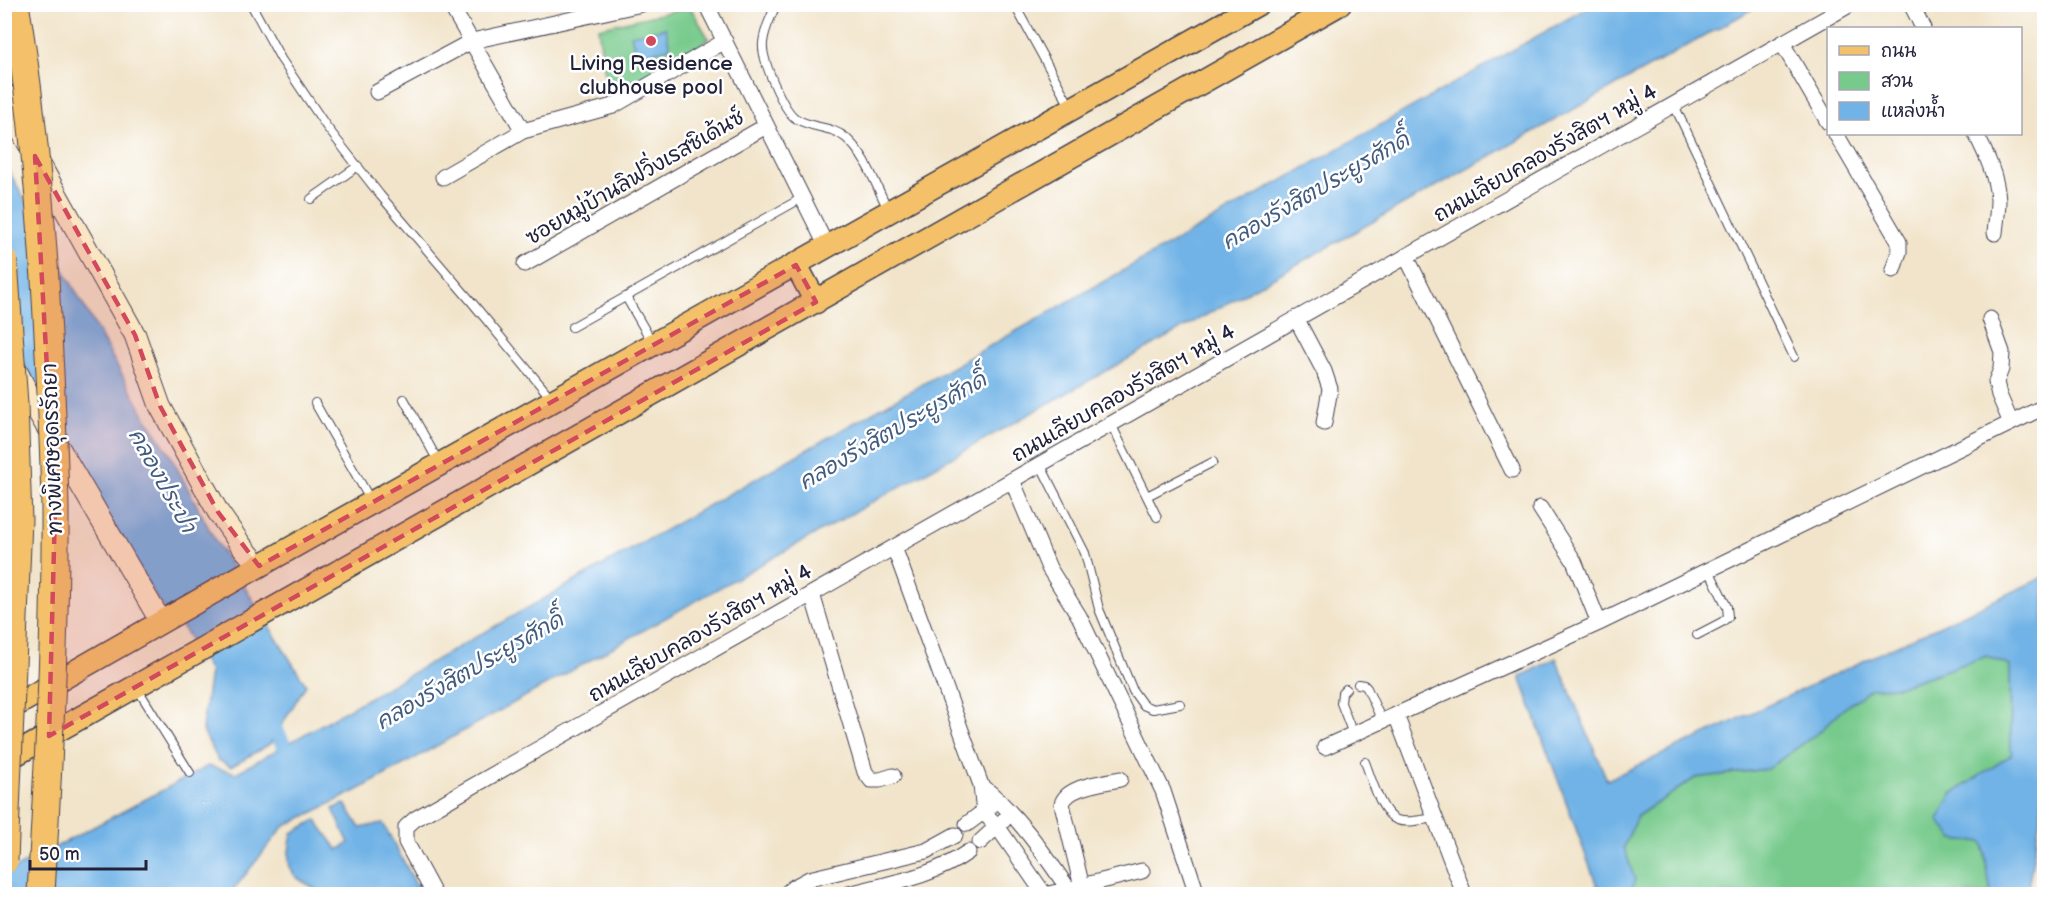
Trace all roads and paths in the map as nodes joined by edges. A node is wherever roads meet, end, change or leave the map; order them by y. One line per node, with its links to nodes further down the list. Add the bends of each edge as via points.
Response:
1 (15, 4): 94 (highway, ทางพิเศษอุดรรัถยา, bridge, via 26,66 39,191 52,388 53,647)
2 (251, 4): 25 (lane, via 280,59)
3 (450, 4): 14 (street)
4 (642, 4): 14 (street)
5 (706, 4): 13 (street, ซอยหมู่บ้านลิฟวิ่งเรสซิเด้นซ์)
6 (776, 4): 29 (lane, via 762,47 786,108 796,118 832,129 856,147)
7 (1014, 4): 19 (lane)
8 (1258, 4): 19 (main road)
9 (1340, 4): 38 (main road)
10 (1851, 4): 15 (street, ถนนเลียบคลองรังสิตฯ หมู่ 4)
11 (1911, 4): 12 (street)
12 (1922, 27)
13 (725, 40): 21 (street, ซอยหมู่บ้านลิฟวิ่งเรสซิเด้นซ์); 22 (street, via 613,106)
14 (472, 41): 16 (street); 22 (street)
15 (1782, 43): 18 (street, ถนนเลียบคลองรังสิตฯ หมู่ 4); 20 (street)
16 (377, 92)
17 (4, 93): 62 (street, via 135,335 160,406)
18 (1674, 105): 32 (street, ถนนเลียบคลองรังสิตฯ หมู่ 4); 44 (lane)
19 (1072, 110): 29 (main road)
20 (1827, 120)
21 (766, 126): 27 (street, ซอยหมู่บ้านลิฟวิ่งเรสซิเด้นซ์); 34 (street, ซอยหมู่บ้านลิฟวิ่งเรสซิเด้นซ์)
22 (523, 131): 26 (street)
23 (1837, 135): 36 (street, via 1899,242)
24 (1977, 135): 30 (street, via 1994,178 1998,200)
25 (358, 166): 28 (lane); 46 (lane)
26 (443, 177)
27 (802, 198): 31 (street, ซอยหมู่บ้านลิฟวิ่งเรสซิเด้นซ์); 37 (lane)
28 (311, 199)
29 (889, 212): 31 (main road)
30 (1995, 233)
31 (827, 248): 35 (main road)
32 (1406, 256): 39 (street, ถนนเลียบคลองรังสิตฯ หมู่ 4); 55 (street)
33 (4, 261): 91 (highway, ทางพิเศษอุดรรัถยา, bridge, via 18,520)
34 (525, 264)
35 (796, 265): 38 (main road); 42 (main road)
36 (1893, 270)
37 (626, 297): 41 (lane); 42 (lane)
38 (816, 302): 69 (main road)
39 (1296, 318): 49 (street, via 1330,389); 51 (street, ถนนเลียบคลองรังสิตฯ หมู่ 4)
40 (1990, 319): 50 (street, via 2002,352 1996,382)
41 (572, 327)
42 (654, 345): 46 (main road)
43 (4, 347): 65 (street, via 33,405)
44 (1794, 357)
45 (404, 399): 54 (lane)
46 (553, 401): 54 (main road)
47 (315, 403): 58 (lane)
48 (2044, 407): 50 (street)
49 (1324, 423)
50 (2011, 423): 63 (street)
51 (1111, 424): 53 (street, ถนนเลียบคลองรังสิตฯ หมู่ 4); 57 (lane)
52 (1213, 462): 57 (lane)
53 (1040, 464): 56 (street, ถนนเลียบคลองรังสิตฯ หมู่ 4); 71 (lane, via 1085,553 1099,609 1133,692 1143,705 1153,709)
54 (439, 465): 58 (main road)
55 (1512, 470)
56 (1012, 480): 61 (street, ถนนเลียบคลองรังสิตฯ หมู่ 4); 100 (street, via 1041,552 1079,616 1163,791)
57 (1147, 496): 60 (lane)
58 (372, 502): 62 (main road)
59 (1539, 508): 66 (street, via 1574,561)
60 (1157, 517)
61 (894, 547): 64 (street, ถนนเลียบคลองรังสิตฯ หมู่ 4); 81 (street)
62 (254, 569): 65 (main road)
63 (1709, 570): 66 (street); 67 (lane, via 1728,617)
64 (812, 594): 79 (street, via 865,772 871,780); 95 (street, ถนนเลียบคลองรังสิตฯ หมู่ 4, via 415,819 406,827 406,842)
65 (167, 618): 72 (main road)
66 (1599, 623): 73 (street)
67 (1697, 635)
68 (1358, 684): 73 (lane, via 1364,685)
69 (136, 687): 76 (main road); 78 (lane)
70 (1346, 689): 74 (lane, via 1340,697)
71 (1180, 704)
72 (4, 712)
73 (1389, 718): 74 (street); 85 (street)
74 (1353, 734): 75 (street)
75 (1325, 747)
76 (4, 761)
77 (1365, 762): 85 (lane, via 1390,815 1398,821)
78 (190, 773)
79 (893, 776)
80 (1120, 779): 93 (street, via 1064,796)
81 (981, 785): 82 (street); 83 (street)
82 (998, 799): 83 (street); 84 (street)
83 (984, 813): 86 (street); 87 (street)
84 (1010, 814): 87 (street); 93 (street)
85 (1435, 818): 101 (street)
86 (967, 824)
87 (997, 826): 89 (street); 98 (street)
88 (955, 835): 96 (street, via 926,851 809,879)
89 (980, 842)
90 (968, 852): 97 (street, via 932,872)
91 (4, 861)
92 (1142, 872): 93 (street)
93 (1073, 890): 99 (street)
94 (41, 894)
95 (434, 894)
96 (786, 894)
97 (849, 894)
98 (1044, 894)
99 (1049, 894)
100 (1197, 894)
101 (1464, 894)

